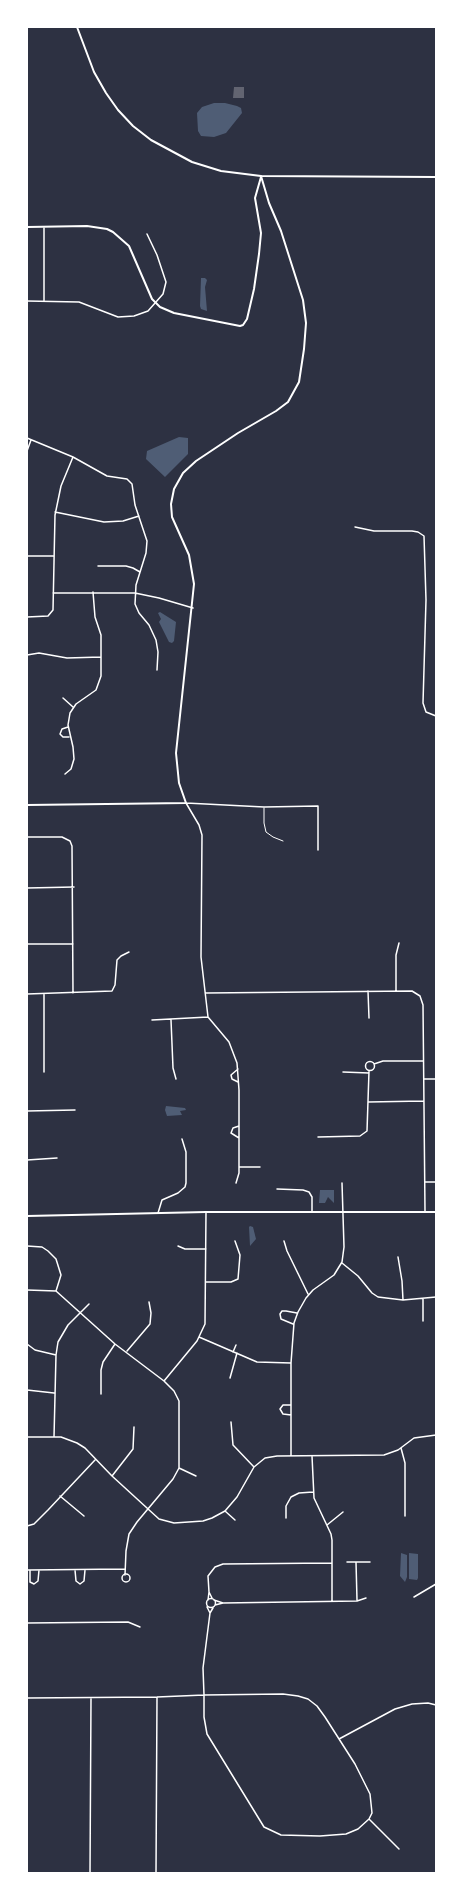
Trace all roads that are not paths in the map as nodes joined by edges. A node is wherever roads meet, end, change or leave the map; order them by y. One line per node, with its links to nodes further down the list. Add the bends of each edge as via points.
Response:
1 (77, 27): 2 (street, via 89,62 106,94 141,133 170,152 201,165 234,174)
2 (261, 176): 3 (street); 9 (street, via 255,198 260,233 259,254 254,290 245,323 237,326 174,313); 24 (street, via 304,300 306,323 302,361 296,388 283,406 215,447 187,469 176,484 172,494 172,512 192,562)
3 (436, 177)
4 (27, 227): 5 (street)
5 (44, 228): 8 (street); 9 (street, via 93,227 106,229 118,235 131,249)
6 (147, 234): 9 (street, via 166,282 163,294)
7 (27, 301): 8 (street)
8 (44, 301): 9 (street, via 79,302 113,316 126,317 142,314)
9 (156, 304)
10 (27, 438): 11 (street)
11 (31, 440): 12 (street); 13 (street)
12 (27, 452)
13 (73, 457): 14 (street, via 61,486); 15 (street, via 107,476 131,481)
14 (55, 512): 15 (street, via 104,522 123,521); 18 (street)
15 (138, 516): 20 (street, via 147,541)
16 (355, 527): 31 (street, via 374,531 415,531 424,536 426,600 423,703 426,712)
17 (27, 556): 18 (street)
18 (53, 556): 22 (street)
19 (98, 566): 20 (street, via 126,566)
20 (140, 572): 23 (street)
21 (93, 592): 22 (street); 23 (street); 27 (street, via 95,617 101,635)
22 (53, 593): 25 (street, via 52,612 46,617)
23 (135, 593): 24 (street); 28 (street, via 136,608 149,625 156,640)
24 (193, 608): 35 (street, via 176,753 179,783)
25 (27, 617)
26 (27, 655): 27 (street, via 40,653 67,658)
27 (101, 657): 30 (street, via 96,690)
28 (157, 670)
29 (63, 698): 30 (street)
30 (73, 707): 32 (street)
31 (436, 716)
32 (68, 727): 33 (street); 33 (street, via 62,729 60,734 65,738)
33 (70, 737): 34 (street, via 74,759 71,769)
34 (65, 774)
35 (186, 803): 36 (street); 37 (street); 50 (street, via 202,835 201,957)
36 (27, 805)
37 (264, 807): 39 (lane, via 266,832); 40 (street, via 318,806)
38 (27, 837): 41 (street, via 60,837 70,841 74,855)
39 (283, 841)
40 (318, 850)
41 (74, 887): 42 (street); 44 (street)
42 (27, 888)
43 (27, 944): 44 (street)
44 (73, 944): 49 (street)
45 (399, 944): 48 (street, via 396,955)
46 (129, 952): 49 (street, via 117,960 114,990)
47 (368, 991): 48 (street); 50 (street); 54 (street)
48 (396, 991): 57 (street, via 412,991 422,1000)
49 (73, 993): 52 (street)
50 (206, 993): 53 (street)
51 (27, 994): 52 (street)
52 (44, 994): 60 (street)
53 (208, 1017): 56 (street); 59 (street, via 229,1042)
54 (369, 1018)
55 (152, 1020): 56 (street)
56 (172, 1020): 63 (street, via 172,1068)
57 (424, 1061): 58 (street, via 382,1061); 64 (street)
58 (374, 1064): 62 (street); 62 (street, via 366,1063)
59 (238, 1069): 66 (street); 66 (street, via 231,1078)
60 (44, 1072)
61 (343, 1072): 62 (street)
62 (369, 1072): 68 (street)
63 (176, 1079)
64 (424, 1079): 65 (street); 67 (street)
65 (436, 1079)
66 (239, 1082): 71 (street)
67 (424, 1101): 68 (street); 80 (street)
68 (368, 1102): 72 (street, via 368,1124 365,1134)
69 (75, 1110): 70 (street)
70 (27, 1111)
71 (239, 1126): 73 (street); 73 (street, via 233,1128 231,1133)
72 (318, 1136)
73 (239, 1138): 77 (street)
74 (182, 1139): 89 (street, via 186,1152 185,1187 162,1200)
75 (57, 1158): 76 (street)
76 (27, 1160)
77 (239, 1167): 78 (street); 82 (street)
78 (260, 1167)
79 (342, 1182): 88 (street)
80 (425, 1182): 81 (street); 86 (street)
81 (436, 1182)
82 (236, 1183)
83 (277, 1189): 85 (street, via 309,1192 312,1197)
84 (206, 1212): 85 (street); 89 (street); 95 (street)
85 (312, 1212): 88 (street)
86 (425, 1212): 87 (street); 88 (street)
87 (436, 1212)
88 (344, 1213): 97 (street)
89 (158, 1214): 90 (street)
90 (27, 1216)
91 (235, 1241): 98 (street, via 240,1255 238,1279 231,1282)
92 (284, 1241): 101 (street)
93 (27, 1246): 100 (street, via 42,1247 56,1259 61,1275)
94 (178, 1246): 95 (street, via 185,1249)
95 (206, 1249): 98 (street)
96 (398, 1257): 104 (street)
97 (342, 1262): 101 (street, via 334,1275); 104 (street, via 374,1295)
98 (206, 1282): 111 (street, via 205,1324)
99 (27, 1290): 100 (street)
100 (56, 1291): 107 (street)
101 (308, 1294): 108 (street)
102 (436, 1297): 103 (street)
103 (423, 1299): 104 (street); 109 (street)
104 (403, 1300)
105 (149, 1302): 115 (street, via 150,1324)
106 (89, 1304): 107 (street)
107 (81, 1312): 113 (street); 118 (street, via 68,1325 58,1342)
108 (297, 1313): 110 (street); 110 (street, via 282,1311 280,1314 281,1319)
109 (423, 1321)
110 (294, 1324): 119 (street)
111 (199, 1337): 116 (street); 121 (street)
112 (27, 1344): 118 (street, via 35,1350)
113 (114, 1344): 115 (street); 124 (street, via 101,1370)
114 (236, 1345): 116 (street)
115 (127, 1352): 121 (street)
116 (233, 1352): 117 (street)
117 (237, 1353): 119 (street, via 259,1362); 120 (street)
118 (56, 1355): 123 (street)
119 (291, 1363): 125 (street)
120 (230, 1378)
121 (164, 1381): 139 (street, via 179,1401)
122 (27, 1390): 123 (street)
123 (54, 1393): 131 (street)
124 (102, 1394)
125 (291, 1405): 126 (street); 126 (street, via 283,1405 280,1409 283,1414)
126 (291, 1415): 134 (street)
127 (231, 1422): 138 (street, via 233,1445)
128 (134, 1427): 140 (street, via 132,1449)
129 (436, 1435): 133 (street, via 414,1438)
130 (27, 1437): 131 (street)
131 (54, 1437): 136 (street, via 77,1443)
132 (27, 1443): 137 (street)
133 (402, 1448): 135 (street, via 384,1455); 148 (street, via 405,1463)
134 (291, 1456): 135 (street); 138 (street, via 265,1458)
135 (312, 1456): 142 (street)
136 (95, 1460): 140 (street); 143 (street)
137 (27, 1461)
138 (254, 1467): 145 (street, via 237,1497)
139 (179, 1468): 141 (street); 144 (street)
140 (112, 1476): 144 (street)
141 (196, 1476)
142 (313, 1492): 149 (street, via 291,1497 286,1506); 151 (street)
143 (60, 1496): 147 (street); 152 (street, via 34,1524)
144 (148, 1509): 145 (street, via 159,1518 174,1523 203,1521); 157 (street, via 129,1534)
145 (225, 1511): 150 (street)
146 (343, 1512): 151 (street)
147 (84, 1516)
148 (405, 1516)
149 (286, 1518)
150 (235, 1520)
151 (327, 1525): 156 (street, via 332,1540)
152 (27, 1526)
153 (347, 1562): 154 (street)
154 (356, 1562): 155 (street); 170 (street)
155 (370, 1562)
156 (332, 1563): 164 (street, via 222,1564 214,1567 207,1578); 169 (street)
157 (125, 1569): 161 (street); 162 (street)
158 (28, 1570): 159 (street); 159 (street, via 30,1582 34,1584 38,1581)
159 (39, 1570): 160 (street)
160 (75, 1570): 161 (street); 161 (street, via 76,1581 80,1584 84,1581)
161 (85, 1570)
162 (125, 1575)
163 (436, 1584): 165 (street)
164 (209, 1592): 167 (street); 168 (street)
165 (414, 1597)
166 (366, 1598): 170 (street)
167 (208, 1600): 168 (street); 173 (street)
168 (214, 1600): 171 (street); 172 (street)
169 (332, 1601): 170 (street); 171 (street)
170 (357, 1601)
171 (223, 1603): 172 (street)
172 (214, 1606): 173 (street); 174 (street)
173 (207, 1607): 174 (street)
174 (210, 1612): 177 (street, via 204,1650)
175 (27, 1623): 176 (street, via 128,1622)
176 (140, 1627)
177 (204, 1696): 178 (street); 182 (street, via 284,1694 308,1699 317,1706); 183 (street, via 207,1734 264,1827 281,1835 334,1836 358,1829)
178 (158, 1697): 180 (street); 186 (street)
179 (27, 1698): 180 (street)
180 (91, 1698): 185 (street)
181 (436, 1705): 182 (street, via 412,1704 395,1709)
182 (339, 1739): 183 (street, via 365,1781 370,1794 372,1813)
183 (369, 1819): 184 (street)
184 (399, 1849)
185 (90, 1873)
186 (156, 1873)

